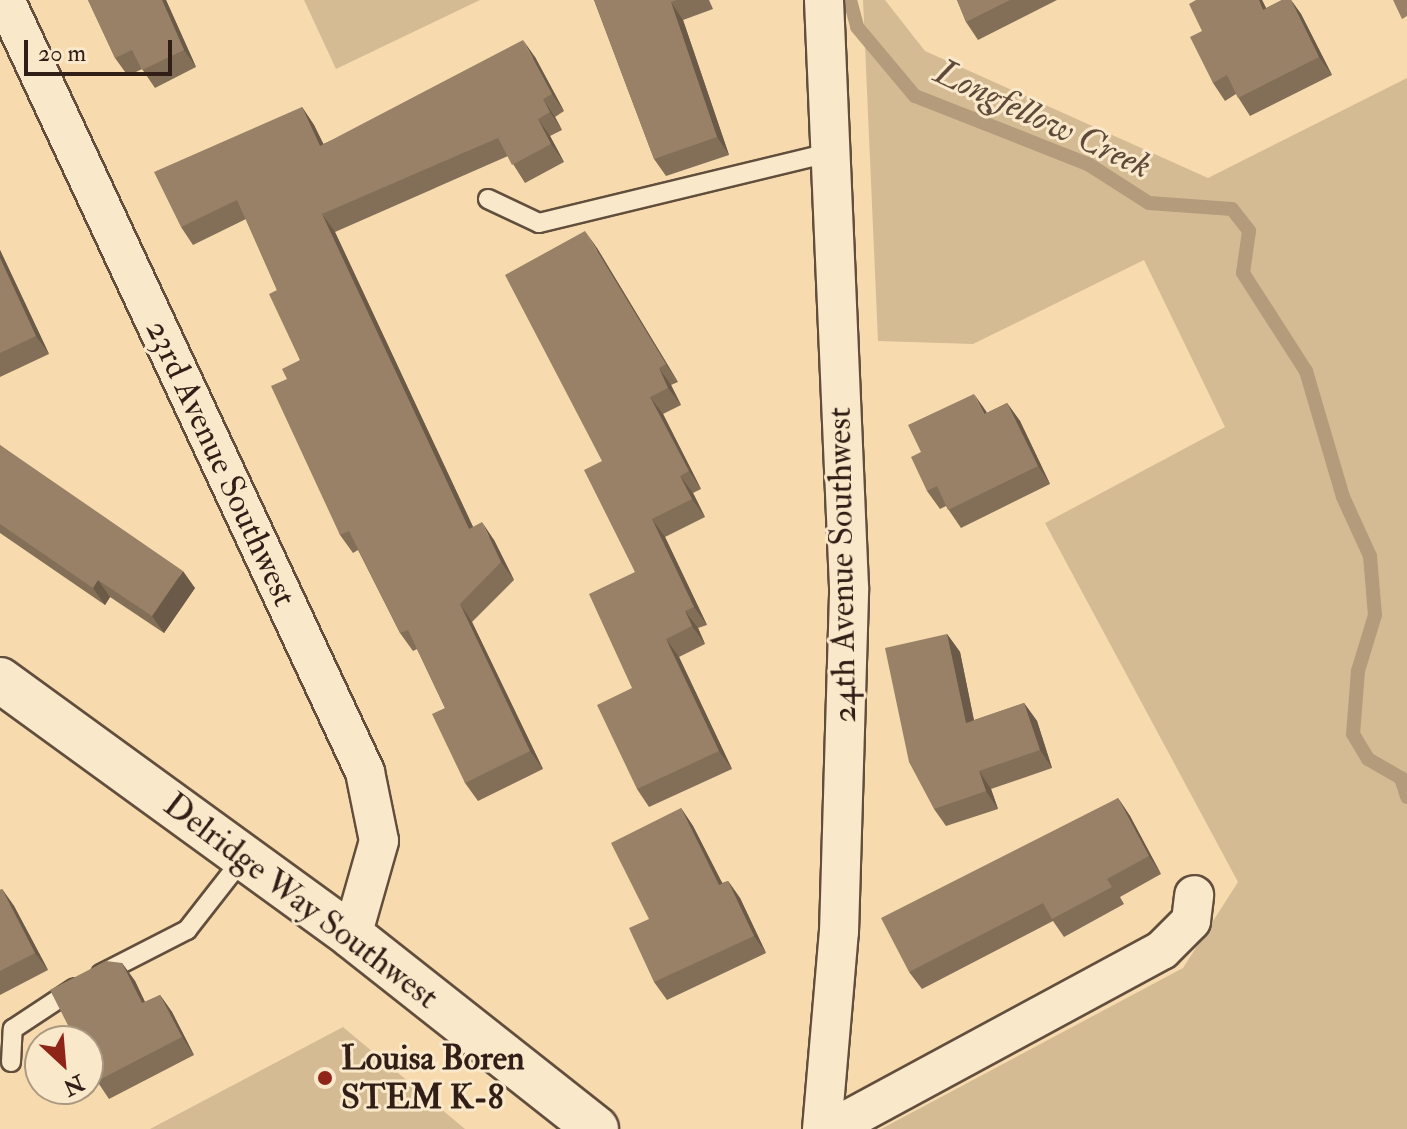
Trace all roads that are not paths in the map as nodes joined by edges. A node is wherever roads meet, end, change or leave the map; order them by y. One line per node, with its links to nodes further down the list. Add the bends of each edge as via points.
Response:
1 (5, 0): 8 (street, 23rd Avenue Southwest, via 365,772 379,841)
2 (824, 0): 3 (street, 24th Avenue Southwest)
3 (828, 153): 4 (lane, via 539,223); 11 (street, 24th Avenue Southwest, via 849,587 839,932)
4 (488, 199)
5 (0, 680): 6 (main road, Delridge Way Southwest)
6 (244, 857): 8 (main road, Delridge Way Southwest); 9 (lane, via 187,930 33,1009 13,1029)
7 (1194, 895): 12 (street, via 1191,921 1162,950)
8 (352, 936): 10 (main road, Delridge Way Southwest)
9 (11, 1062)
10 (596, 1129)
11 (822, 1129)
12 (831, 1129)

